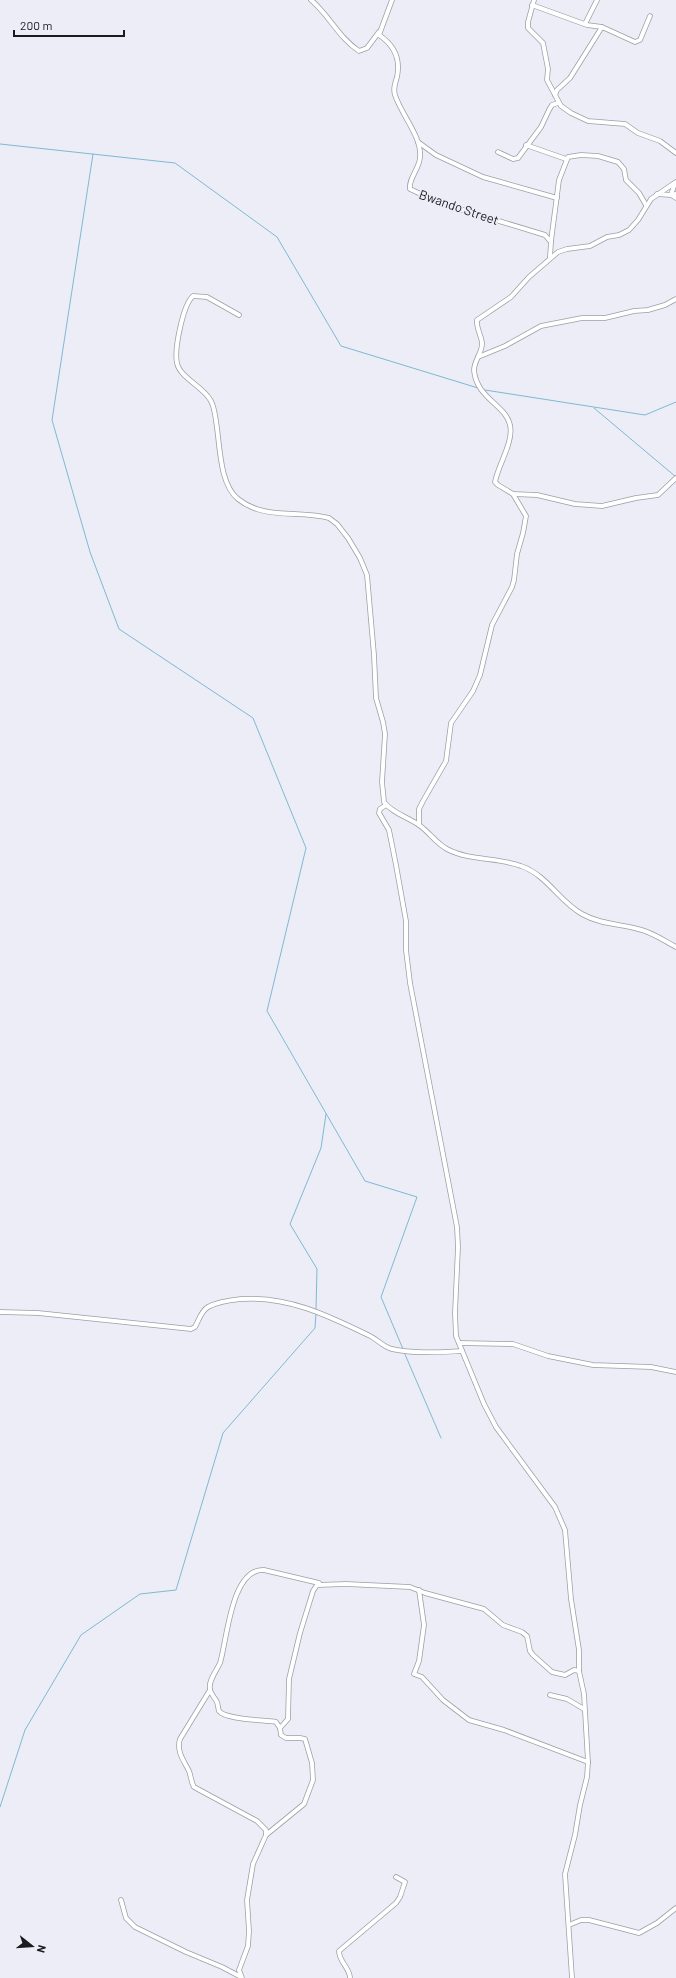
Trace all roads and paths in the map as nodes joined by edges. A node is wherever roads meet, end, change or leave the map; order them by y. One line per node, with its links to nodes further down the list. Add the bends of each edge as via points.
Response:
1 (311, 0): 9 (street, via 338,32 359,51 367,48)
2 (392, 0): 9 (street)
3 (534, 0): 5 (street)
4 (597, 0): 7 (street)
5 (532, 5): 7 (street); 10 (street, via 528,28 543,43 548,69 547,80)
6 (650, 16): 8 (street, via 640,40 636,42)
7 (585, 24): 8 (street)
8 (602, 27): 10 (street, via 570,78)
9 (380, 32): 12 (street, Bwando Street, via 380,36 391,44 397,56 398,70 394,91)
10 (555, 95): 11 (street)
11 (558, 103): 13 (street, via 552,105 541,127); 15 (street, via 570,113 588,120 625,124 638,133 660,141)
12 (417, 142): 20 (street, via 436,155 483,177); 23 (street, Bwando Street, via 420,157 409,187 412,190 452,207 541,233)
13 (526, 145): 14 (street, via 515,160); 16 (street)
14 (498, 152)
15 (676, 153)
16 (566, 159): 20 (street, via 559,180); 22 (street, via 572,156 598,156 618,162 624,169 626,180 639,193)
17 (675, 183): 18 (street); 19 (street)
18 (656, 194): 19 (street); 22 (street)
19 (674, 194): 21 (street)
20 (558, 198): 23 (street)
21 (676, 198)
22 (646, 206): 24 (street, via 638,220 625,233 607,237 590,246 561,250)
23 (551, 242): 24 (street)
24 (550, 258): 27 (street, via 511,297 478,320 482,343)
25 (676, 299): 27 (street, via 648,310 540,326 505,346)
26 (239, 315): 30 (street, via 207,297 194,296 187,305 178,339 177,365 211,401 224,477 232,494 259,510 329,518 348,538 364,566 369,584 376,698 384,728 382,792)
27 (477, 357): 29 (street, via 474,371 479,387 490,402 508,418 511,427 495,482)
28 (676, 478): 29 (street, via 658,495 602,506 575,504 538,495)
29 (513, 494): 31 (street, via 526,516 516,554 512,587 492,625 474,692 451,723 446,762 421,805)
30 (386, 805): 31 (street); 34 (street, via 379,813 389,830 396,865 406,921 410,983 457,1227 455,1313 456,1336)
31 (419, 825): 32 (street, via 448,849 472,857 506,862 535,873 584,915 604,923 648,932)
32 (676, 947)
33 (0, 1312): 35 (street, via 38,1313 191,1329 209,1306 235,1299 267,1299 290,1302 316,1311 391,1348 429,1352)
34 (459, 1343): 35 (street); 36 (street, via 513,1344 548,1356 593,1365 650,1367)
35 (462, 1351): 39 (street, via 496,1427 561,1518 565,1530 571,1599 579,1650)
36 (676, 1372)
37 (320, 1583): 38 (street, via 410,1586); 40 (street, via 264,1570 251,1572 242,1583 233,1604 220,1664); 43 (street, via 316,1586 309,1604 290,1672 288,1719)
38 (419, 1590): 39 (street, via 484,1609 503,1625 524,1633 530,1651 552,1672 565,1675 574,1670); 44 (street, via 424,1625 419,1661 414,1674 422,1677 443,1700 469,1720 504,1730)
39 (579, 1671): 42 (street)
40 (210, 1690): 43 (street, via 222,1713 251,1720 276,1722); 45 (street, via 180,1738 179,1747 183,1762 194,1787 262,1824)
41 (550, 1695): 42 (street)
42 (584, 1708): 44 (street)
43 (280, 1728): 45 (street, via 280,1735 286,1738 300,1738 306,1741 312,1763 312,1780 307,1800 301,1808)
44 (588, 1762): 49 (street, via 587,1777 565,1874)
45 (266, 1835): 50 (street, via 251,1871 247,1900 248,1946)
46 (396, 1878): 54 (street, via 405,1882 398,1901 339,1951)
47 (121, 1900): 51 (street, via 126,1918 132,1925)
48 (676, 1908): 49 (street, via 639,1933 589,1920)
49 (569, 1925): 55 (street)
50 (239, 1970): 51 (street); 53 (street)
51 (233, 1973): 52 (street); 53 (street)
52 (230, 1978)
53 (242, 1978)
54 (350, 1978)
55 (572, 1978)

